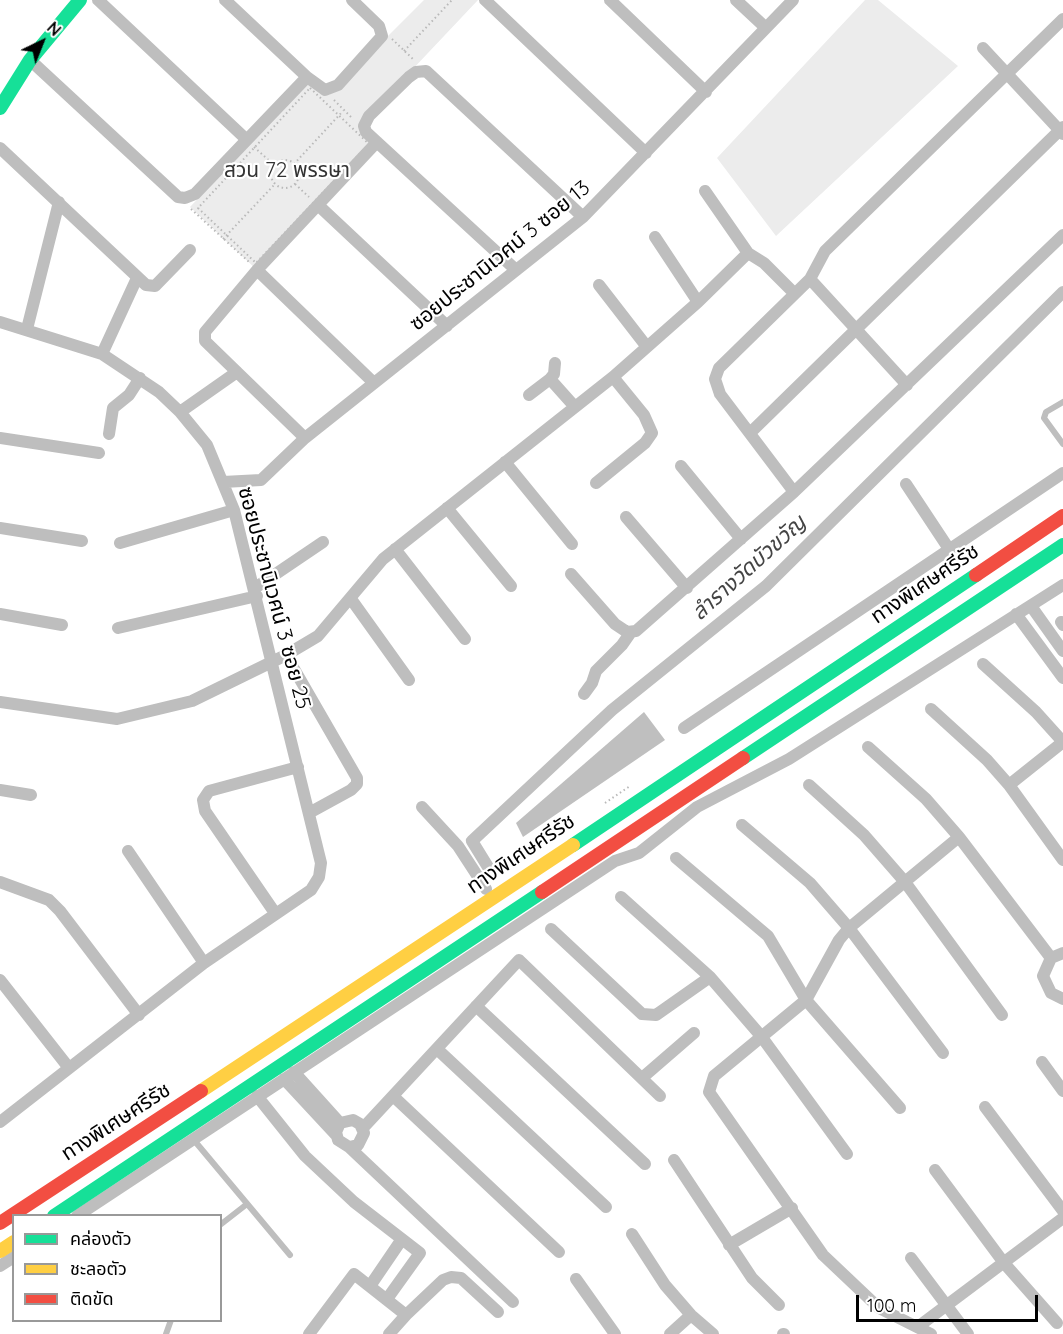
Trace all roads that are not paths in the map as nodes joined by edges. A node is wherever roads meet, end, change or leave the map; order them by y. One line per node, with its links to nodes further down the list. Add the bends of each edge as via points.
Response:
1 (80, 0): 12 (main road)
2 (98, 0): 19 (street)
3 (225, 0): 14 (street)
4 (352, 0): 14 (street, via 382,33 333,88 319,88)
5 (485, 0): 21 (street)
6 (610, 0): 15 (street)
7 (736, 0): 10 (street)
8 (793, 0): 10 (street, ซอยประชานิเวศน์ 3 ซอย 13)
9 (1063, 18): 13 (street)
10 (765, 28): 15 (street, ซอยประชานิเวศน์ 3 ซอย 13)
11 (982, 48): 13 (street)
12 (30, 60): 16 (main road); 19 (street, via 178,197 195,194)
13 (1008, 72): 17 (street); 33 (street, via 825,251)
14 (308, 77): 19 (street)
15 (706, 92): 21 (street, ซอยประชานิเวศน์ 3 ซอย 13)
16 (0, 108)
17 (1062, 130): 40 (street)
18 (376, 142): 24 (street); 25 (street, via 364,126 369,116 416,72 426,71); 31 (street)
19 (251, 143)
20 (0, 148): 23 (street)
21 (646, 153): 25 (street, ซอยประชานิเวศน์ 3 ซอย 13)
22 (705, 191): 29 (street)
23 (59, 202): 32 (street); 39 (street)
24 (316, 204): 30 (street); 38 (street)
25 (583, 217): 31 (street, ซอยประชานิเวศน์ 3 ซอย 13)
26 (1063, 235): 49 (street)
27 (655, 237): 36 (street)
28 (190, 250): 32 (street, via 155,286)
29 (748, 254): 35 (street, via 770,268); 36 (street)
30 (257, 270): 44 (street, via 205,332 205,341); 48 (street)
31 (516, 270): 38 (street, ซอยประชานิเวศน์ 3 ซอย 13)
32 (137, 278): 42 (street)
33 (810, 279): 35 (street); 40 (street)
34 (599, 285): 41 (street)
35 (794, 293): 54 (street, via 730,356 715,379 720,394)
36 (698, 302): 41 (street)
37 (0, 322): 39 (street, ซอยประชานิเวศน์ 3 ซอย 25)
38 (447, 326): 48 (street, ซอยประชานิเวศน์ 3 ซอย 13)
39 (27, 329): 42 (street, ซอยประชานิเวศน์ 3 ซอย 25)
40 (856, 329): 49 (street); 54 (street)
41 (648, 347): 45 (street)
42 (102, 354): 46 (street, ซอยประชานิเวศน์ 3 ซอย 25)
43 (555, 363): 47 (street)
44 (237, 372): 53 (street); 57 (street)
45 (613, 377): 52 (street); 64 (street, via 644,415 652,433)
46 (140, 378): 53 (street, ซอยประชานิเวศน์ 3 ซอย 25); 55 (street, via 128,397 113,408)
47 (550, 379): 50 (street); 52 (street)
48 (374, 383): 57 (street, ซอยประชานิเวศน์ 3 ซอย 13)
49 (907, 385): 66 (street)
50 (529, 395)
51 (1063, 402): 58 (lane, via 1046,412 1044,418)
52 (575, 407): 60 (street)
53 (180, 412): 63 (street, ซอยประชานิเวศน์ 3 ซอย 25, via 207,445)
54 (750, 433): 66 (street)
55 (109, 434)
56 (0, 438): 59 (street)
57 (305, 438): 63 (street, ซอยประชานิเวศน์ 3 ซอย 13, via 261,480)
58 (1063, 444)
59 (99, 453)
60 (505, 462): 67 (street); 76 (street)
61 (681, 466): 72 (street)
62 (1063, 473): 79 (street)
63 (223, 482): 68 (street, ซอยประชานิเวศน์ 3 ซอย 25)
64 (596, 483)
65 (906, 483): 79 (street)
66 (795, 492): 72 (street)
67 (447, 508): 78 (street); 82 (street)
68 (234, 510): 75 (street); 84 (street, ซอยประชานิเวศน์ 3 ซอย 25)
69 (1063, 516): 161 (main road, ทางพิเศษศรีรัช, via 626,811)
70 (626, 517): 83 (street)
71 (0, 528): 73 (street)
72 (741, 539): 83 (street)
73 (82, 541)
74 (323, 542): 84 (street)
75 (120, 543)
76 (572, 544)
77 (1063, 545): 162 (main road, ทางพิเศษศรีรัช)
78 (396, 549): 85 (street); 92 (street)
79 (950, 549): 102 (street)
80 (571, 574): 91 (street, via 615,624)
81 (1063, 585): 86 (street)
82 (511, 586)
83 (687, 588): 91 (street)
84 (256, 592): 90 (street); 95 (street, ซอยประชานิเวศน์ 3 ซอย 25)
85 (351, 598): 94 (street, via 318,636); 98 (street)
86 (1031, 606): 88 (street); 93 (street)
87 (0, 614): 89 (street)
88 (1016, 614): 97 (street); 140 (street, via 789,759 697,807 639,852 615,861)
89 (62, 626)
90 (118, 628)
91 (631, 632): 99 (street, via 596,671)
92 (465, 639)
93 (1063, 651)
94 (286, 655): 95 (street); 111 (street, via 358,781 351,790)
95 (271, 662): 100 (street, via 192,701 117,719); 105 (street, ซอยประชานิเวศน์ 3 ซอย 25)
96 (983, 664): 103 (street)
97 (1063, 678)
98 (410, 680)
99 (584, 694)
100 (0, 702)
101 (931, 709): 107 (street)
102 (684, 728)
103 (1063, 742): 107 (street)
104 (868, 747): 113 (street, via 926,799)
105 (298, 767): 111 (street, ซอยประชานิเวศน์ 3 ซอย 25); 121 (street, via 209,791 203,800 205,812)
106 (809, 785): 118 (street, via 864,836)
107 (1009, 785): 116 (street)
108 (0, 790): 109 (street)
109 (31, 795)
110 (422, 807): 119 (street, via 458,846)
111 (309, 813): 121 (street, ซอยประชานิเวศน์ 3 ซอย 25, via 321,863 319,877 311,890)
112 (742, 825): 122 (street, via 802,876)
113 (959, 837): 118 (street); 125 (street)
114 (128, 851): 126 (street)
115 (676, 858): 130 (street, via 768,936)
116 (1063, 860)
117 (0, 882): 132 (street, via 49,900)
118 (905, 882): 122 (street); 133 (street)
119 (486, 890)
120 (621, 897): 127 (street)
121 (275, 913): 126 (street)
122 (849, 928): 130 (street); 137 (street)
123 (551, 929): 127 (street, via 642,1014 656,1016)
124 (1063, 953): 125 (street)
125 (1051, 958): 129 (street, via 1043,976 1045,986)
126 (204, 963): 132 (street)
127 (710, 977): 135 (street)
128 (0, 980): 139 (street)
129 (1063, 999)
130 (806, 1000): 135 (street); 147 (street)
131 (476, 1006): 136 (street); 141 (street, via 519,960); 155 (street)
132 (139, 1015): 139 (street)
133 (1002, 1015)
134 (694, 1033): 141 (street)
135 (761, 1036): 153 (street); 159 (street, via 714,1076 710,1092)
136 (437, 1049): 144 (street); 158 (street)
137 (943, 1053)
138 (1042, 1062): 142 (street)
139 (69, 1068): 148 (street)
140 (289, 1075): 143 (street); 150 (street)
141 (642, 1078): 145 (street)
142 (1063, 1091)
143 (257, 1096): 151 (street); 167 (street, via 305,1156 354,1202)
144 (393, 1096): 149 (street); 169 (street)
145 (660, 1096)
146 (985, 1107): 160 (street)
147 (900, 1108)
148 (0, 1122)
149 (363, 1128): 150 (street, via 353,1120); 152 (street, via 361,1141)
150 (338, 1129): 152 (street, via 341,1144)
151 (193, 1138): 157 (lane); 163 (street)
152 (349, 1147): 176 (street)
153 (847, 1154)
154 (674, 1160): 168 (street)
155 (645, 1164)
156 (935, 1170): 172 (street)
157 (248, 1204): 165 (lane); 170 (lane)
158 (606, 1207)
159 (792, 1208): 168 (street); 183 (street, via 823,1255 879,1308)
160 (1063, 1211)
161 (14, 1214)
162 (56, 1214)
163 (79, 1214)
164 (1063, 1218): 172 (street)
165 (222, 1224)
166 (632, 1234): 181 (street, via 664,1285)
167 (402, 1239): 174 (street); 175 (street, via 420,1253)
168 (729, 1245): 177 (street, via 752,1278)
169 (558, 1252)
170 (290, 1255)
171 (911, 1258): 178 (street)
172 (1004, 1263): 178 (street); 182 (street)
173 (576, 1279): 186 (street)
174 (370, 1286): 175 (street); 185 (street, via 354,1274)
175 (387, 1299): 180 (street)
176 (513, 1302)
177 (779, 1305)
178 (947, 1305): 183 (street); 190 (street)
179 (498, 1312): 180 (street, via 461,1278 451,1277)
180 (406, 1314): 184 (street)
181 (691, 1315): 187 (street); 188 (street)
182 (1057, 1323)
183 (919, 1326): 189 (street)
184 (391, 1333)
185 (309, 1334)
186 (615, 1334)
187 (670, 1334)
188 (713, 1334)
189 (931, 1334)
190 (968, 1334)

